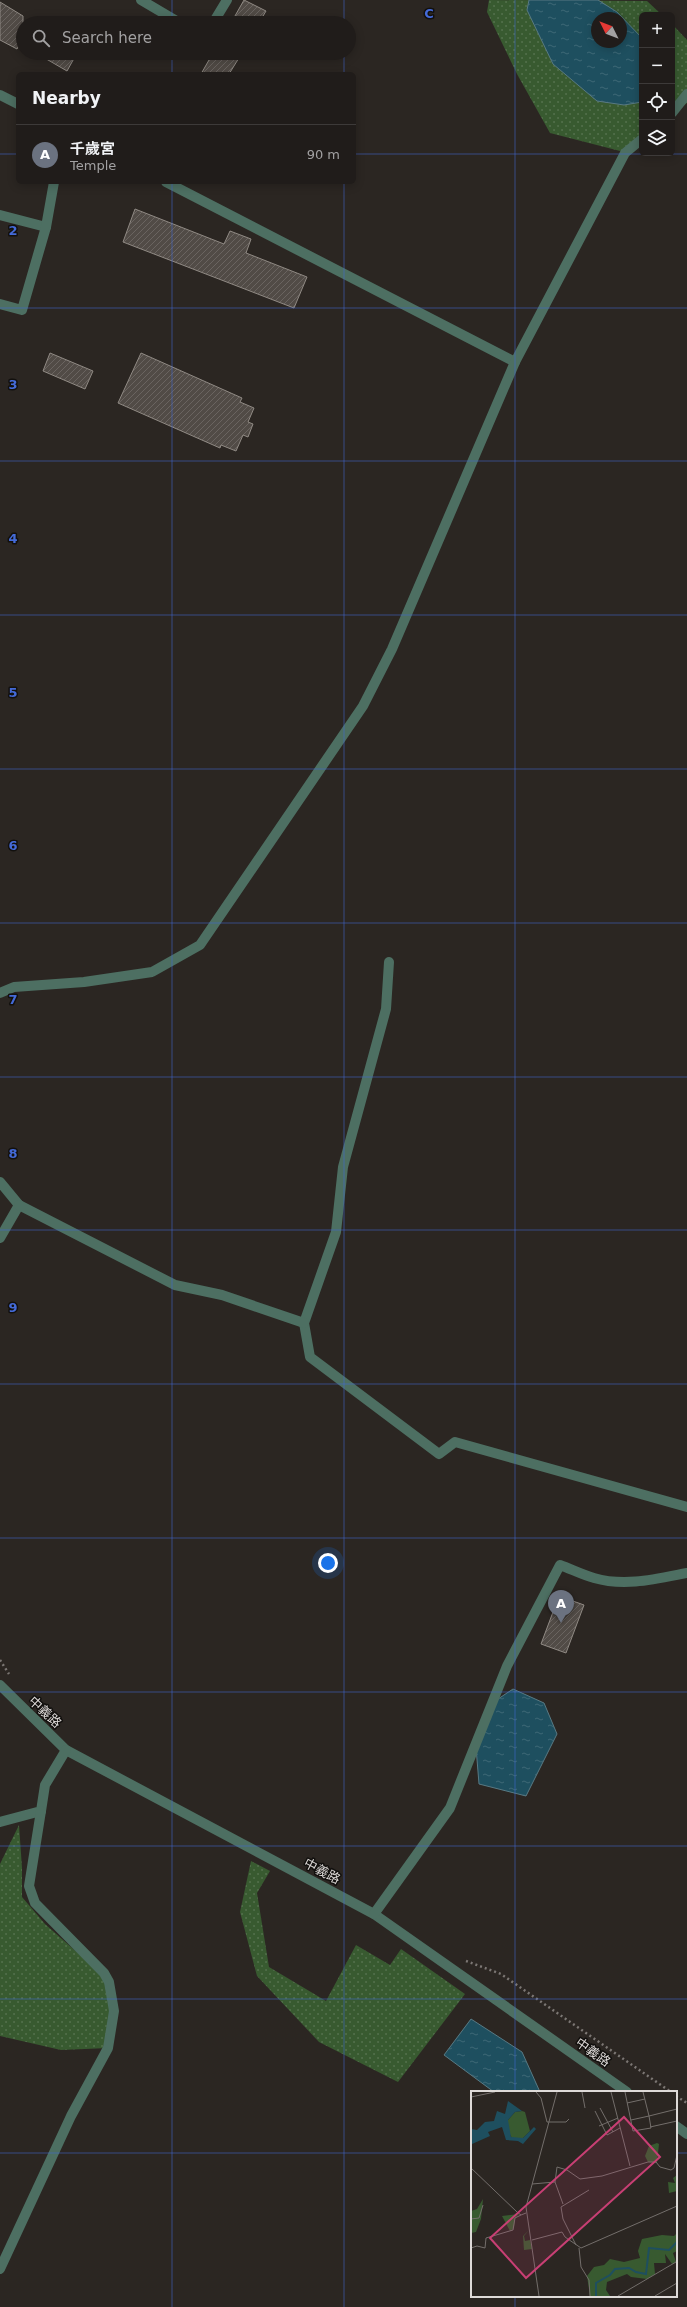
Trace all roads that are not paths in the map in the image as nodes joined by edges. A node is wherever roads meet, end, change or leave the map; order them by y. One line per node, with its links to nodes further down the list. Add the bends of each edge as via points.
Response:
1 (141, 0): 3 (street)
2 (227, 0): 4 (street)
3 (168, 16)
4 (217, 16)
5 (687, 94): 8 (street)
6 (0, 95): 7 (street)
7 (16, 103)
8 (675, 109)
9 (639, 141): 15 (street, via 625,152)
10 (54, 184): 13 (street)
11 (170, 184): 15 (street)
12 (0, 215): 13 (street)
13 (46, 227): 14 (street, via 22,310)
14 (0, 304)
15 (516, 362): 17 (street, via 392,649 363,706 200,945 152,972 84,982 14,987)
16 (389, 962): 21 (street, via 386,1010 343,1167 336,1232)
17 (0, 993)
18 (0, 1182): 19 (street)
19 (19, 1205): 20 (street); 21 (street, via 175,1284 222,1295)
20 (0, 1238)
21 (304, 1323): 22 (street, via 310,1357 439,1454 455,1442)
22 (687, 1506)
23 (687, 1573): 28 (street, via 637,1582 615,1582 595,1578 560,1565 507,1666 450,1808)
24 (0, 1685): 25 (street, 中義路)
25 (66, 1750): 26 (street, via 45,1785); 28 (street, 中義路)
26 (40, 1811): 27 (street); 32 (street, via 30,1894 35,1903 104,1973 109,1982 114,2011 108,2048 71,2116)
27 (0, 1822)
28 (374, 1914): 29 (street, 中義路)
29 (626, 2091)
30 (677, 2127): 31 (street)
31 (687, 2134)
32 (0, 2269)

